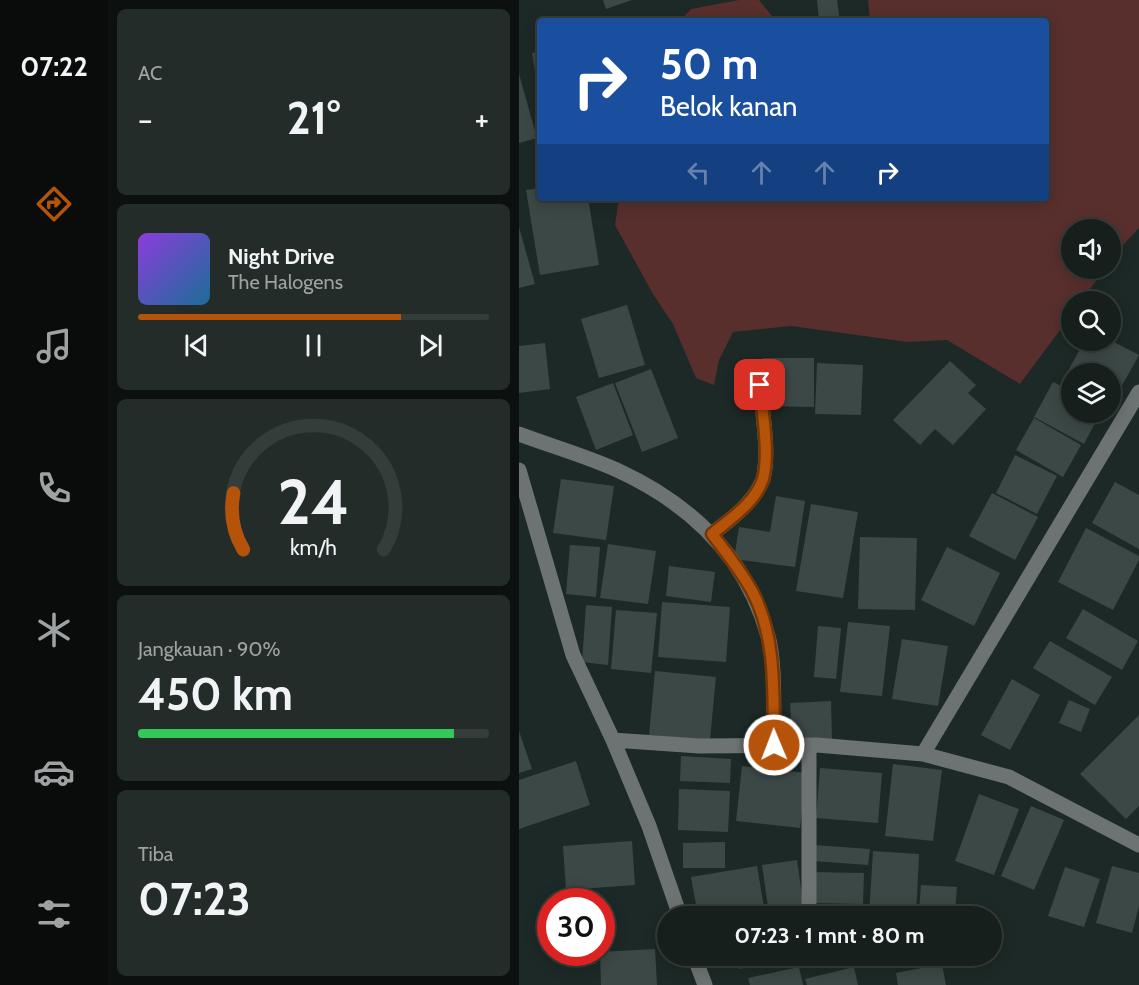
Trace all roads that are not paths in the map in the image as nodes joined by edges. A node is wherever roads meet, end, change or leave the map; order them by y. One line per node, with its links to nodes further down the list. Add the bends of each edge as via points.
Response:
1 (760, 385): 5 (street, via 765,458 762,479 740,512)
2 (1139, 392): 9 (street)
3 (519, 434): 5 (street, via 617,471 683,508)
4 (519, 470): 6 (street, via 573,655)
5 (712, 534): 7 (street, via 752,592 768,638)
6 (613, 740): 7 (street, via 699,746); 11 (street)
7 (774, 745): 8 (street)
8 (809, 745): 9 (street); 12 (street)
9 (924, 754): 10 (street, via 1009,777)
10 (1139, 845)
11 (677, 906)
12 (809, 906)
13 (698, 966): 14 (street)
14 (705, 985)

